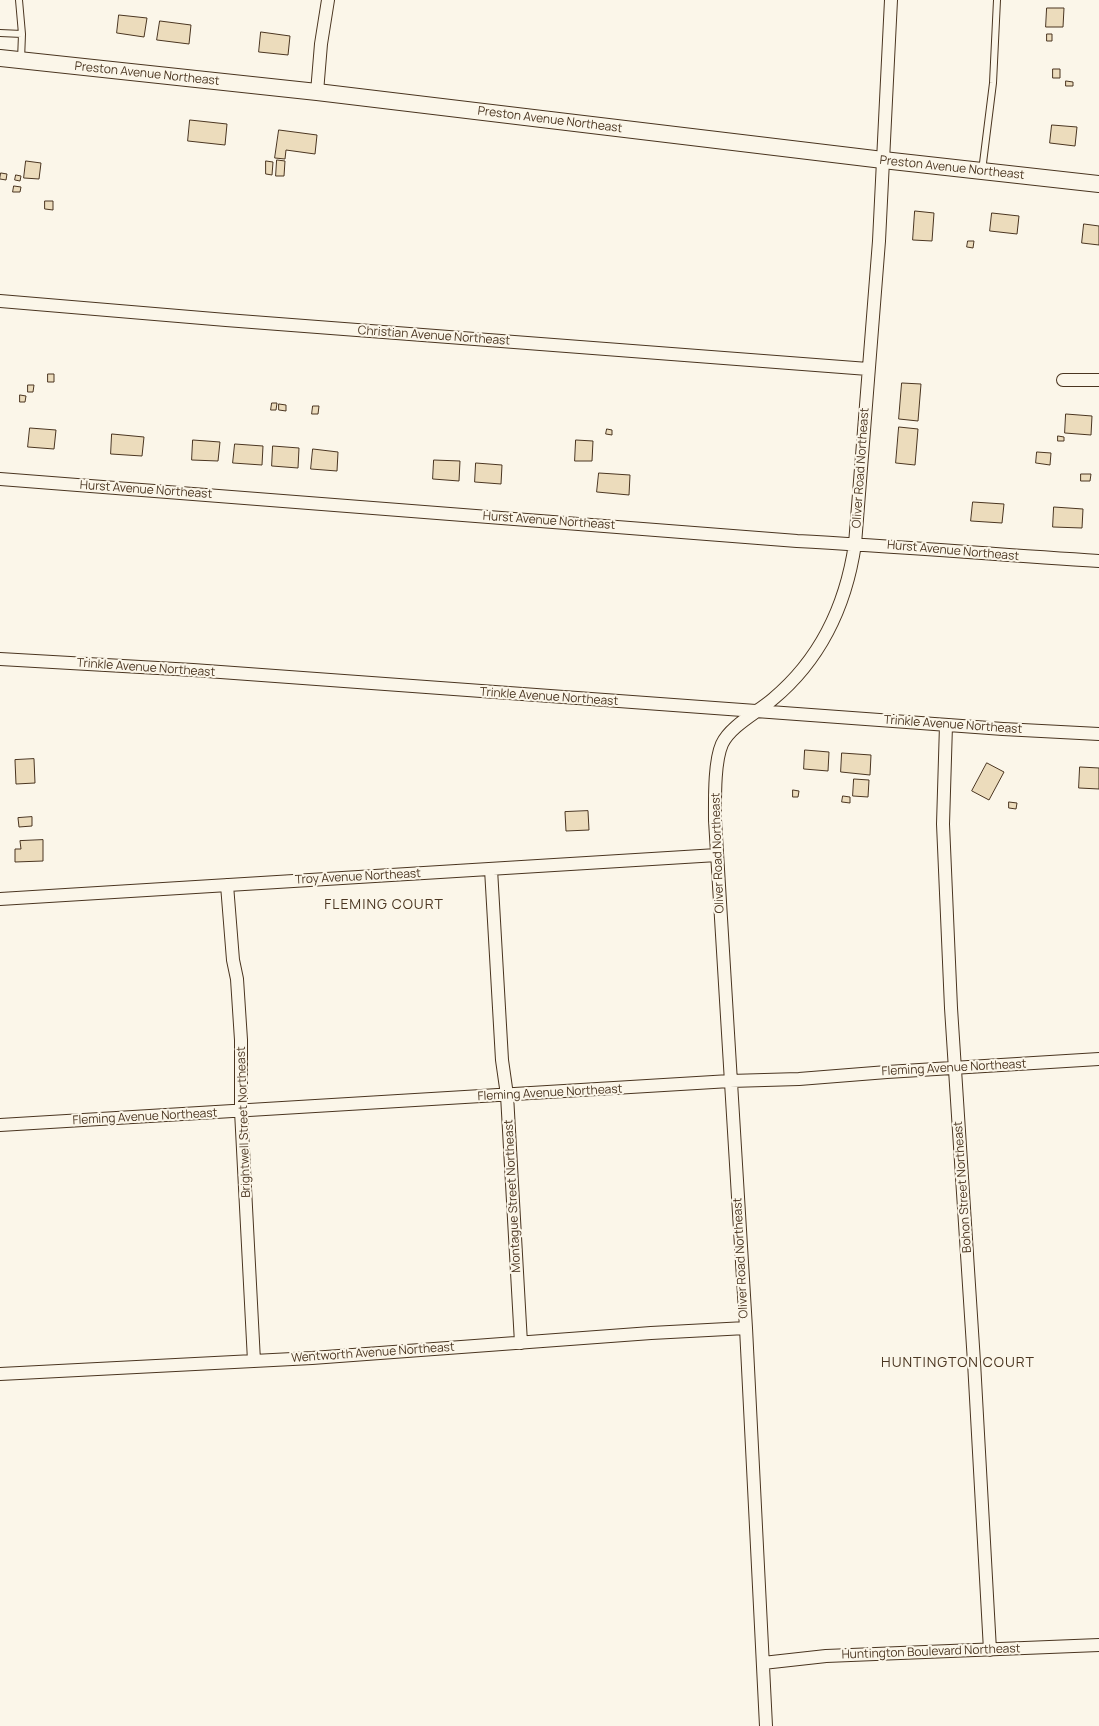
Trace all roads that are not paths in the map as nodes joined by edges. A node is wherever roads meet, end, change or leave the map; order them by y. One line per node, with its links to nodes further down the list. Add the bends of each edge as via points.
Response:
1 (19, 0): 6 (lane)
2 (328, 0): 9 (street)
3 (891, 0): 10 (street, Oliver Road Northeast)
4 (997, 0): 11 (lane)
5 (0, 33): 6 (lane)
6 (22, 34): 8 (lane)
7 (0, 58): 8 (street, Preston Avenue Northeast)
8 (21, 60): 9 (street, Preston Avenue Northeast)
9 (317, 92): 10 (street, Preston Avenue Northeast)
10 (883, 160): 11 (street, Preston Avenue Northeast); 14 (street, Oliver Road Northeast)
11 (982, 172): 12 (street, Preston Avenue Northeast)
12 (1099, 184)
13 (0, 301): 14 (street, Christian Avenue Northeast)
14 (868, 369): 18 (street, Oliver Road Northeast)
15 (1062, 380): 16 (street)
16 (1099, 380)
17 (0, 480): 18 (street, Hurst Avenue Northeast)
18 (855, 544): 19 (street, Hurst Avenue Northeast); 21 (street, Oliver Road Northeast, via 844,597 825,639 791,682)
19 (1099, 561)
20 (0, 659): 21 (street, Trinkle Avenue Northeast, via 194,670)
21 (757, 712): 22 (street, Trinkle Avenue Northeast); 24 (street, Oliver Road Northeast, via 732,730 721,746 715,791)
22 (946, 725): 23 (street, Trinkle Avenue Northeast); 29 (street, Bohon Street Northeast, via 943,824)
23 (1099, 734)
24 (717, 855): 25 (street, Troy Avenue Northeast); 30 (street, Oliver Road Northeast)
25 (491, 869): 26 (street, Troy Avenue Northeast); 31 (street, Montague Street Northeast, via 502,1060)
26 (227, 885): 27 (street, Troy Avenue Northeast); 32 (street, Brightwell Street Northeast, via 241,1040)
27 (0, 899)
28 (1099, 1059): 29 (street, Fleming Avenue Northeast)
29 (956, 1067): 30 (street, Fleming Avenue Northeast); 39 (street, Bohon Street Northeast)
30 (730, 1081): 31 (street, Fleming Avenue Northeast); 34 (street, Oliver Road Northeast)
31 (507, 1095): 32 (street, Fleming Avenue Northeast); 35 (street, Montague Street Northeast)
32 (241, 1111): 33 (street, Fleming Avenue Northeast); 36 (street, Brightwell Street Northeast)
33 (0, 1125)
34 (746, 1328): 35 (street, Wentworth Avenue Northeast); 40 (street, Oliver Road Northeast)
35 (521, 1343): 36 (street, Wentworth Avenue Northeast)
36 (254, 1361): 37 (street, Wentworth Avenue Northeast)
37 (0, 1374)
38 (1099, 1644): 39 (street, Huntington Boulevard Northeast)
39 (990, 1650): 40 (street, Huntington Boulevard Northeast, via 826,1656)
40 (763, 1662): 41 (street, Oliver Road Northeast)
41 (766, 1726)

